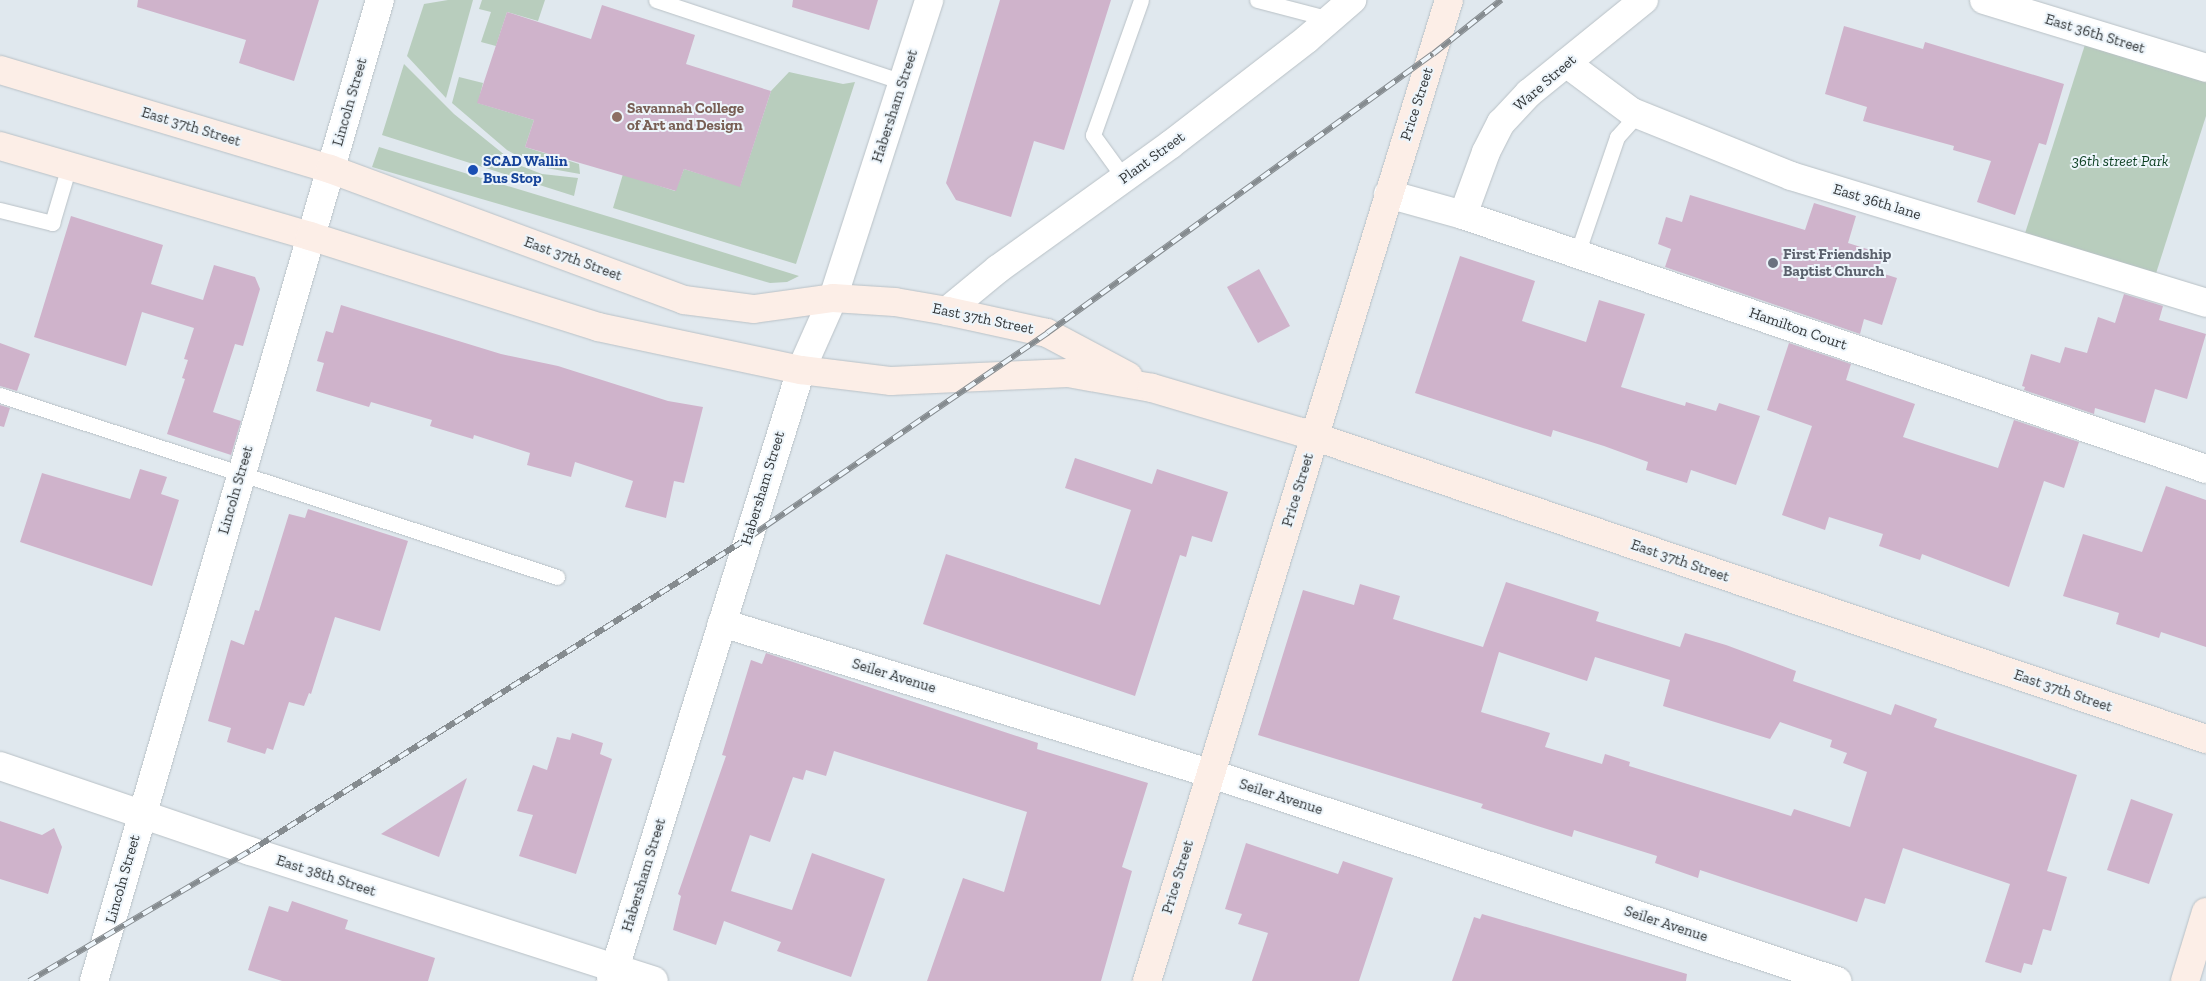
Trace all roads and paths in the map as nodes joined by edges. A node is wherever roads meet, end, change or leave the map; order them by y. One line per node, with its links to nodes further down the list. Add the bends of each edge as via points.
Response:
1 (380, 0): 18 (street, Lincoln Street)
2 (656, 0): 14 (lane)
3 (929, 0): 14 (street, Habersham Street)
4 (1141, 0): 19 (lane, via 1093,135)
5 (1257, 0): 10 (lane)
6 (1352, 0): 10 (street, Plant Street)
7 (1448, 0): 20 (main road, Price Street)
8 (1644, 0): 11 (street, Ware Street)
9 (1984, 0): 12 (street, East 36th Street)
10 (1330, 19): 19 (street, Plant Street)
11 (1566, 63): 15 (street, East 36th lane); 22 (street, Ware Street, via 1529,93 1500,123)
12 (2206, 68)
13 (0, 70): 18 (main road, East 37th Street)
14 (903, 82): 25 (street, Habersham Street)
15 (1638, 114): 24 (lane, via 1617,137); 26 (street, East 36th lane, via 1791,176)
16 (0, 146): 17 (main road, East 37th Street)
17 (69, 166): 21 (lane, via 52,223); 23 (main road, East 37th Street)
18 (330, 169): 23 (street, Lincoln Street); 25 (main road, East 37th Street, via 684,300 754,309)
19 (1124, 178): 27 (street, Plant Street, via 998,269)
20 (1388, 194): 22 (street, Hamilton Court); 31 (main road, Price Street)
21 (0, 210)
22 (1463, 215): 24 (street, Hamilton Court)
23 (310, 236): 28 (main road, East 37th Street, via 598,327); 33 (street, Lincoln Street)
24 (1578, 254): 32 (street, Hamilton Court)
25 (833, 298): 27 (main road, East 37th Street, via 895,302); 28 (street, Habersham Street)
26 (2206, 302)
27 (948, 311): 29 (main road, East 37th Street, via 1047,332)
28 (801, 370): 29 (main road, East 37th Street, via 891,381 1068,372); 35 (street, Habersham Street)
29 (1152, 388): 31 (main road, East 37th Street)
30 (0, 395): 33 (lane)
31 (1314, 437): 36 (main road, East 37th Street); 38 (main road, Price Street)
32 (2206, 469)
33 (242, 472): 34 (lane); 39 (street, Lincoln Street)
34 (557, 577)
35 (722, 623): 38 (street, Seiler Avenue); 41 (street, Habersham Street)
36 (2206, 739)
37 (0, 766): 39 (street, East 38th Street)
38 (1210, 773): 44 (main road, Price Street); 45 (street, Seiler Avenue)
39 (142, 814): 41 (street, East 38th Street); 42 (street, Lincoln Street)
40 (2206, 912): 46 (main road)
41 (613, 975): 43 (street, East 38th Street)
42 (94, 981)
43 (654, 981)
44 (1147, 981)
45 (1837, 981)
46 (2185, 981)

